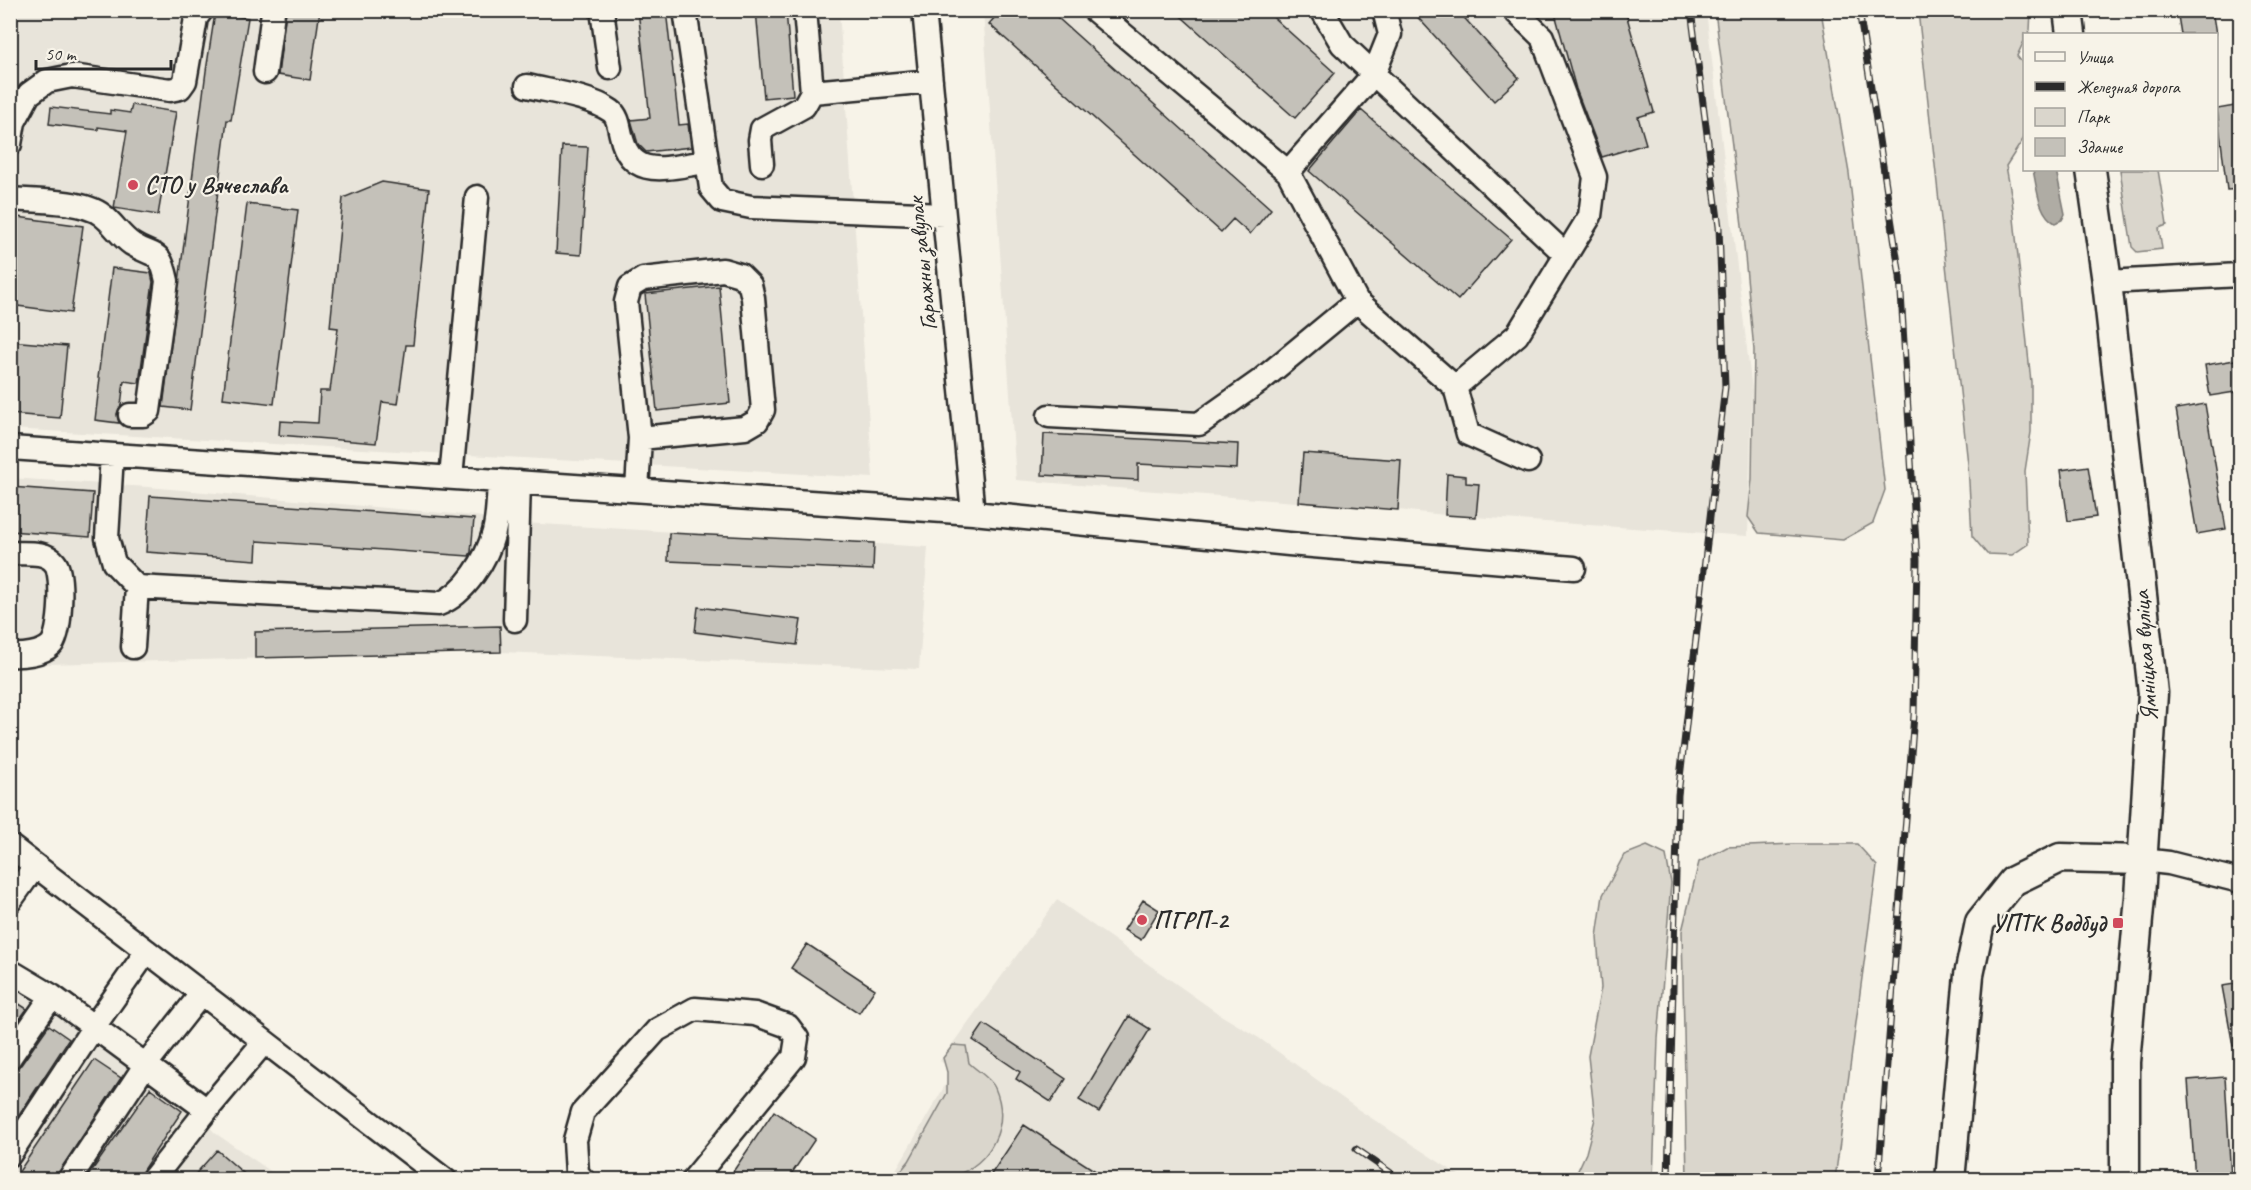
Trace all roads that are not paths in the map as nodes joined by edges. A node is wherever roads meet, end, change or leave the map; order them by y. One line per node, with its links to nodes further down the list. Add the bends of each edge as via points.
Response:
1 (202, 10): 19 (street, via 196,18 185,81 180,88 170,90 72,76 47,81 30,94 14,122)
2 (602, 10): 13 (street)
3 (685, 10): 20 (street)
4 (805, 10): 18 (street)
5 (924, 10): 16 (street, Гаражны завулак)
6 (1094, 10): 22 (street)
7 (1322, 10): 15 (street, via 1342,44)
8 (1384, 10): 15 (street, via 1390,34)
9 (1514, 10): 27 (street, via 1542,37 1595,177 1590,216)
10 (2068, 10): 12 (main road)
11 (271, 11): 14 (street)
12 (2072, 33)
13 (610, 68)
14 (265, 72)
15 (1374, 74): 22 (street); 27 (street)
16 (931, 81): 18 (street); 26 (street, Гаражны завулак)
17 (527, 86): 20 (street, via 594,103 613,112 624,151 637,165 653,168)
18 (812, 92): 21 (street, via 804,106 762,129)
19 (10, 144)
20 (707, 162): 26 (street, via 711,188 722,201 751,207)
21 (762, 164)
22 (1288, 171): 30 (street)
23 (2091, 171): 29 (main road, Ямніцкая вуліца)
24 (477, 197): 38 (street)
25 (10, 199): 32 (street, via 85,206 101,214 133,244 163,261 167,281 149,411)
26 (944, 215): 41 (street, Гаражны завулак)
27 (1566, 255): 31 (street, via 1517,335)
28 (2241, 275): 29 (street)
29 (2107, 282): 49 (main road, Ямніцкая вуліца, via 2153,693)
30 (1357, 301): 31 (street); 33 (street, via 1260,381 1199,424)
31 (1455, 387): 37 (street, via 1468,434)
32 (130, 415)
33 (1049, 416)
34 (640, 438): 34 (street, via 626,302 630,287 643,279 723,270 740,275 750,285 753,298 763,410 757,421 745,428); 40 (street)
35 (10, 448): 36 (street)
36 (112, 455): 38 (street); 44 (street, via 107,538 114,562)
37 (1528, 461)
38 (450, 478): 39 (street)
39 (509, 482): 40 (street); 44 (street, via 482,561 463,587 450,600 439,604); 45 (street)
40 (637, 490): 41 (street)
41 (973, 513): 43 (street)
42 (10, 553): 47 (street, via 45,555 56,563 61,578 58,632 51,645 37,652)
43 (1574, 568)
44 (137, 587): 46 (street)
45 (515, 620)
46 (133, 647)
47 (10, 655)
48 (10, 846): 50 (street)
49 (2142, 860): 51 (street); 68 (main road, via 2060,858 2013,881 1980,922 1969,975); 69 (main road, Ямніцкая вуліца, via 2125,1062)
50 (35, 866): 52 (street); 53 (street)
51 (2241, 880)
52 (10, 901)
53 (147, 951): 55 (street); 57 (street)
54 (10, 971): 56 (street)
55 (202, 993): 58 (street); 60 (street)
56 (52, 996): 57 (street); 59 (street)
57 (93, 1028): 60 (street); 62 (street)
58 (264, 1042): 61 (street); 65 (street)
59 (10, 1057)
60 (146, 1064): 61 (street); 63 (street)
61 (207, 1110): 64 (street)
62 (10, 1154)
63 (69, 1179)
64 (152, 1179)
65 (444, 1179)
66 (583, 1179): 67 (street, via 577,1173 575,1140 583,1112 657,1030 695,1009 755,1014 788,1026 797,1038 794,1057)
67 (693, 1179)
68 (1950, 1179)
69 (2125, 1179)

